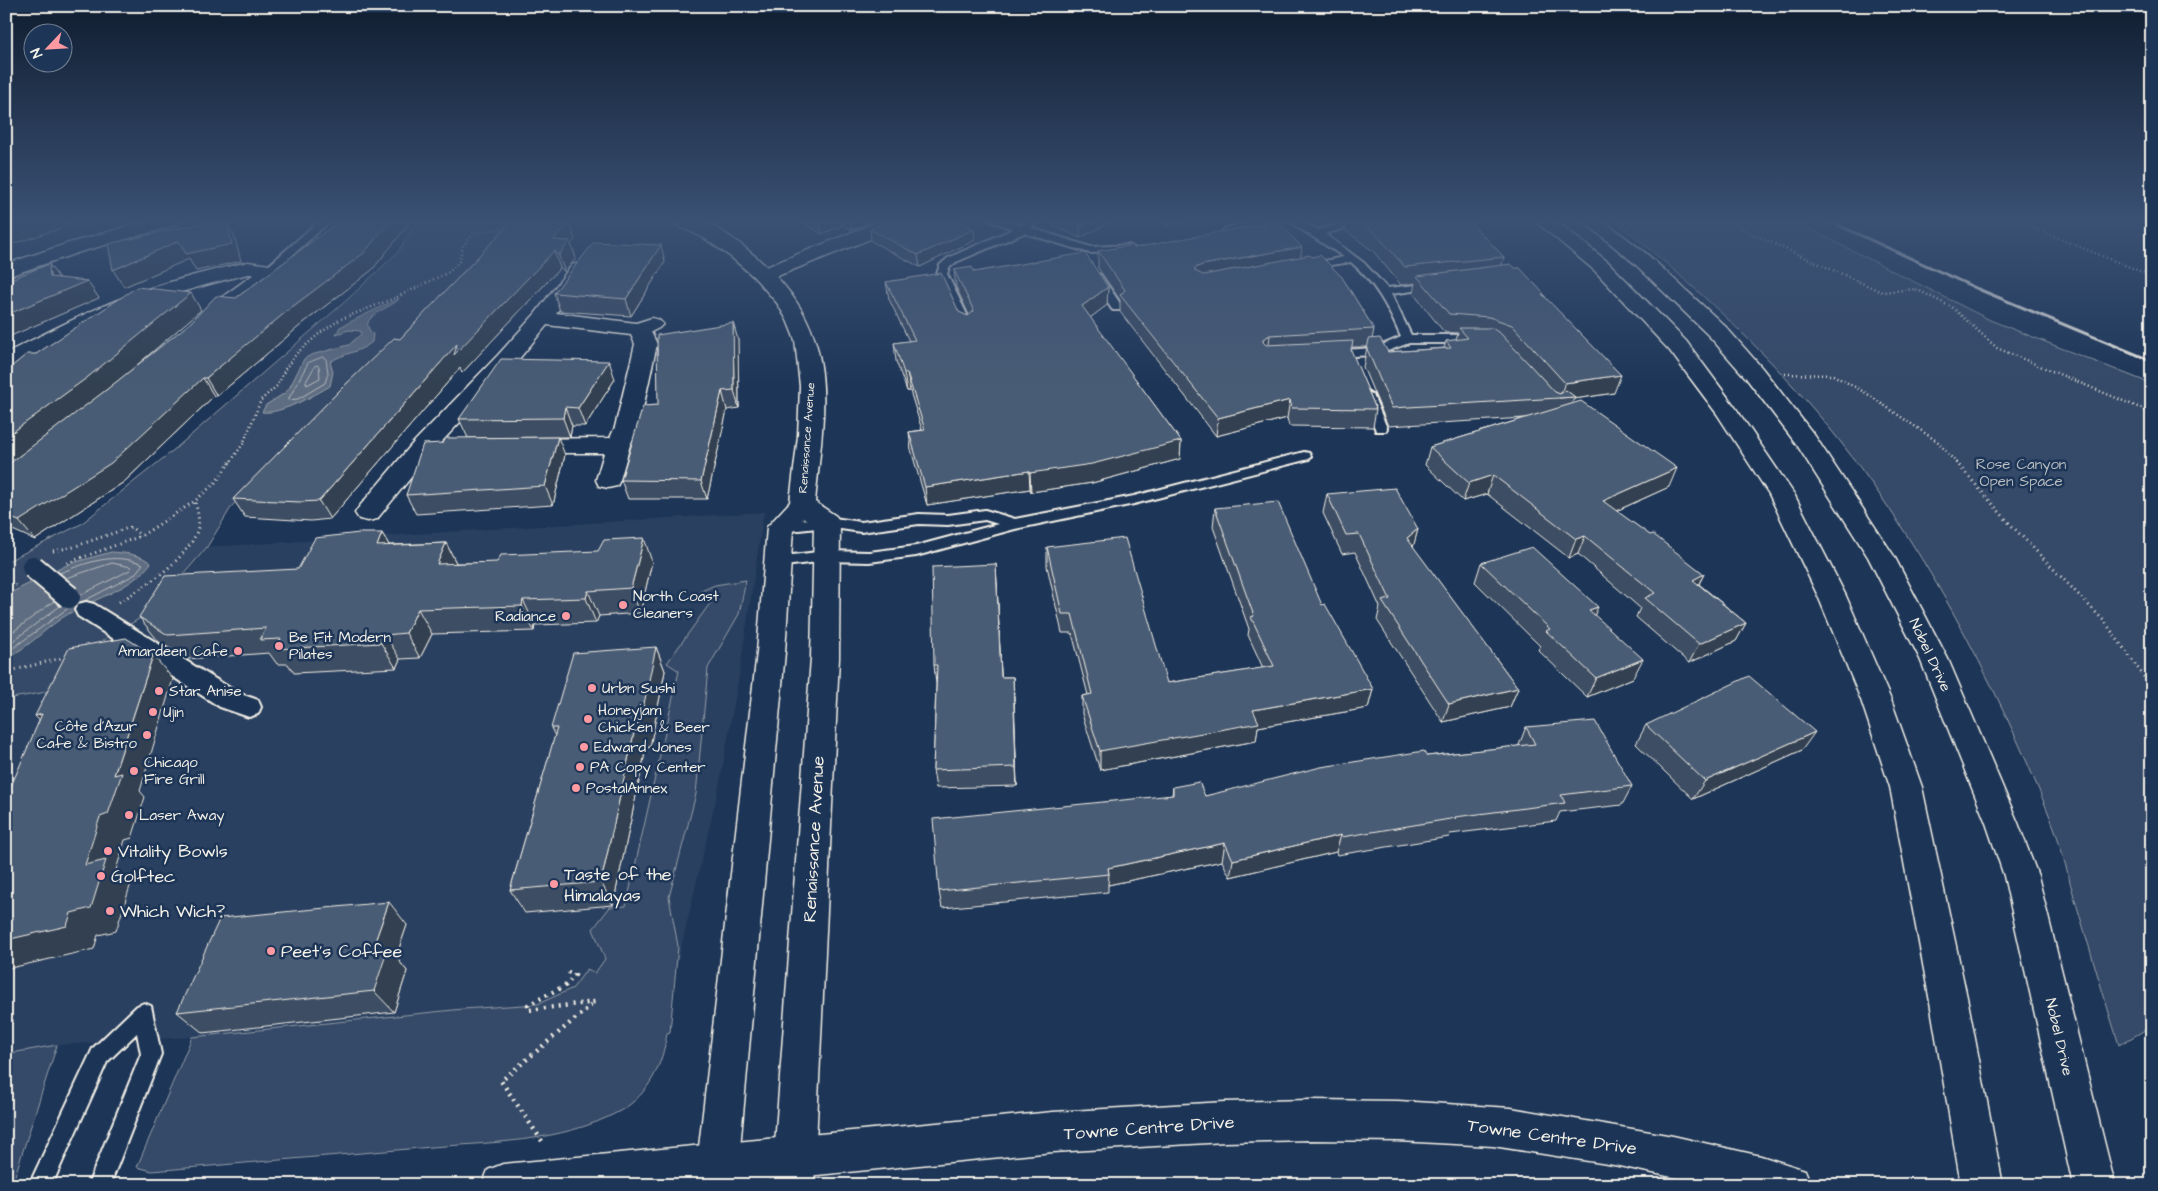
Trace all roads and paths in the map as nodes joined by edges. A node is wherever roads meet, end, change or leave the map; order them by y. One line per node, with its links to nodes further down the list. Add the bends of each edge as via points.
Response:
1 (764, 275): 35 (street, Renaissance Avenue, via 787,302 808,344 812,385)
2 (218, 276): 22 (street, via 131,302)
3 (264, 276): 17 (street, via 221,305)
4 (442, 276): 34 (path, via 341,319 297,353 278,385 261,400 243,444 216,482)
5 (575, 276): 15 (street)
6 (943, 276): 16 (lane)
7 (1098, 276): 14 (lane)
8 (1368, 276): 13 (lane)
9 (1610, 276): 58 (street, via 1678,346 1727,412 1780,494 1832,596 1876,700 1906,787)
10 (1658, 276): 24 (street, Nobel Drive, via 1718,332)
11 (1845, 276): 26 (path, via 1882,292 1916,289 1953,308 1997,348)
12 (1448, 284): 13 (lane)
13 (1383, 292): 18 (lane)
14 (1117, 308)
15 (542, 318): 28 (street, via 646,327 646,344 627,427); 31 (street)
16 (968, 329)
17 (191, 336)
18 (1407, 338): 19 (lane); 20 (lane, via 1376,351)
19 (1486, 340)
20 (1359, 352): 21 (lane); 23 (lane)
21 (1323, 354)
22 (6, 362)
23 (1355, 367)
24 (1754, 373): 48 (path, via 1834,375 1938,442 2010,524 2105,622); 59 (street, Nobel Drive, via 1807,441 1881,556 1934,659 2021,876)
25 (1363, 384): 27 (lane)
26 (2152, 413)
27 (1381, 428)
28 (618, 445): 29 (street); 33 (street)
29 (500, 446)
30 (451, 447): 31 (street)
31 (422, 448): 36 (street)
32 (1304, 456): 38 (lane, via 1143,498)
33 (608, 480)
34 (195, 502): 39 (path); 45 (path, via 199,518 187,548 164,571 133,593)
35 (802, 505): 37 (street, Renaissance Avenue); 40 (street, Renaissance Avenue)
36 (368, 513)
37 (827, 522): 38 (lane, via 861,527 985,515); 40 (lane); 41 (street, Renaissance Avenue)
38 (1015, 524): 41 (lane, via 916,550 869,557)
39 (141, 536): 42 (path); 43 (path, via 131,527 63,550 44,552 25,561)
40 (778, 545): 41 (lane); 53 (street, via 771,652)
41 (826, 556): 52 (street, Renaissance Avenue, via 825,658)
42 (65, 564)
43 (26, 575): 44 (path); 45 (street, bridge)
44 (6, 590)
45 (83, 608): 49 (street, via 229,700)
46 (72, 656): 47 (path)
47 (6, 672)
48 (2152, 688)
49 (249, 707)
50 (568, 972): 51 (path, via 575,975 566,985 528,1005 529,1010 595,1002 501,1082)
51 (542, 1141)
52 (793, 1171): 53 (street, Towne Centre Drive); 57 (street, Towne Centre Drive, via 873,1148 1155,1126 1270,1120 1367,1120 1487,1125 1604,1142 1734,1169)
53 (717, 1174): 56 (street, Towne Centre Drive)
54 (40, 1185): 55 (lane, via 100,1055 144,1013 151,1054)
55 (99, 1185)
56 (503, 1185)
57 (1790, 1185)
58 (1982, 1185)
59 (2094, 1185)

